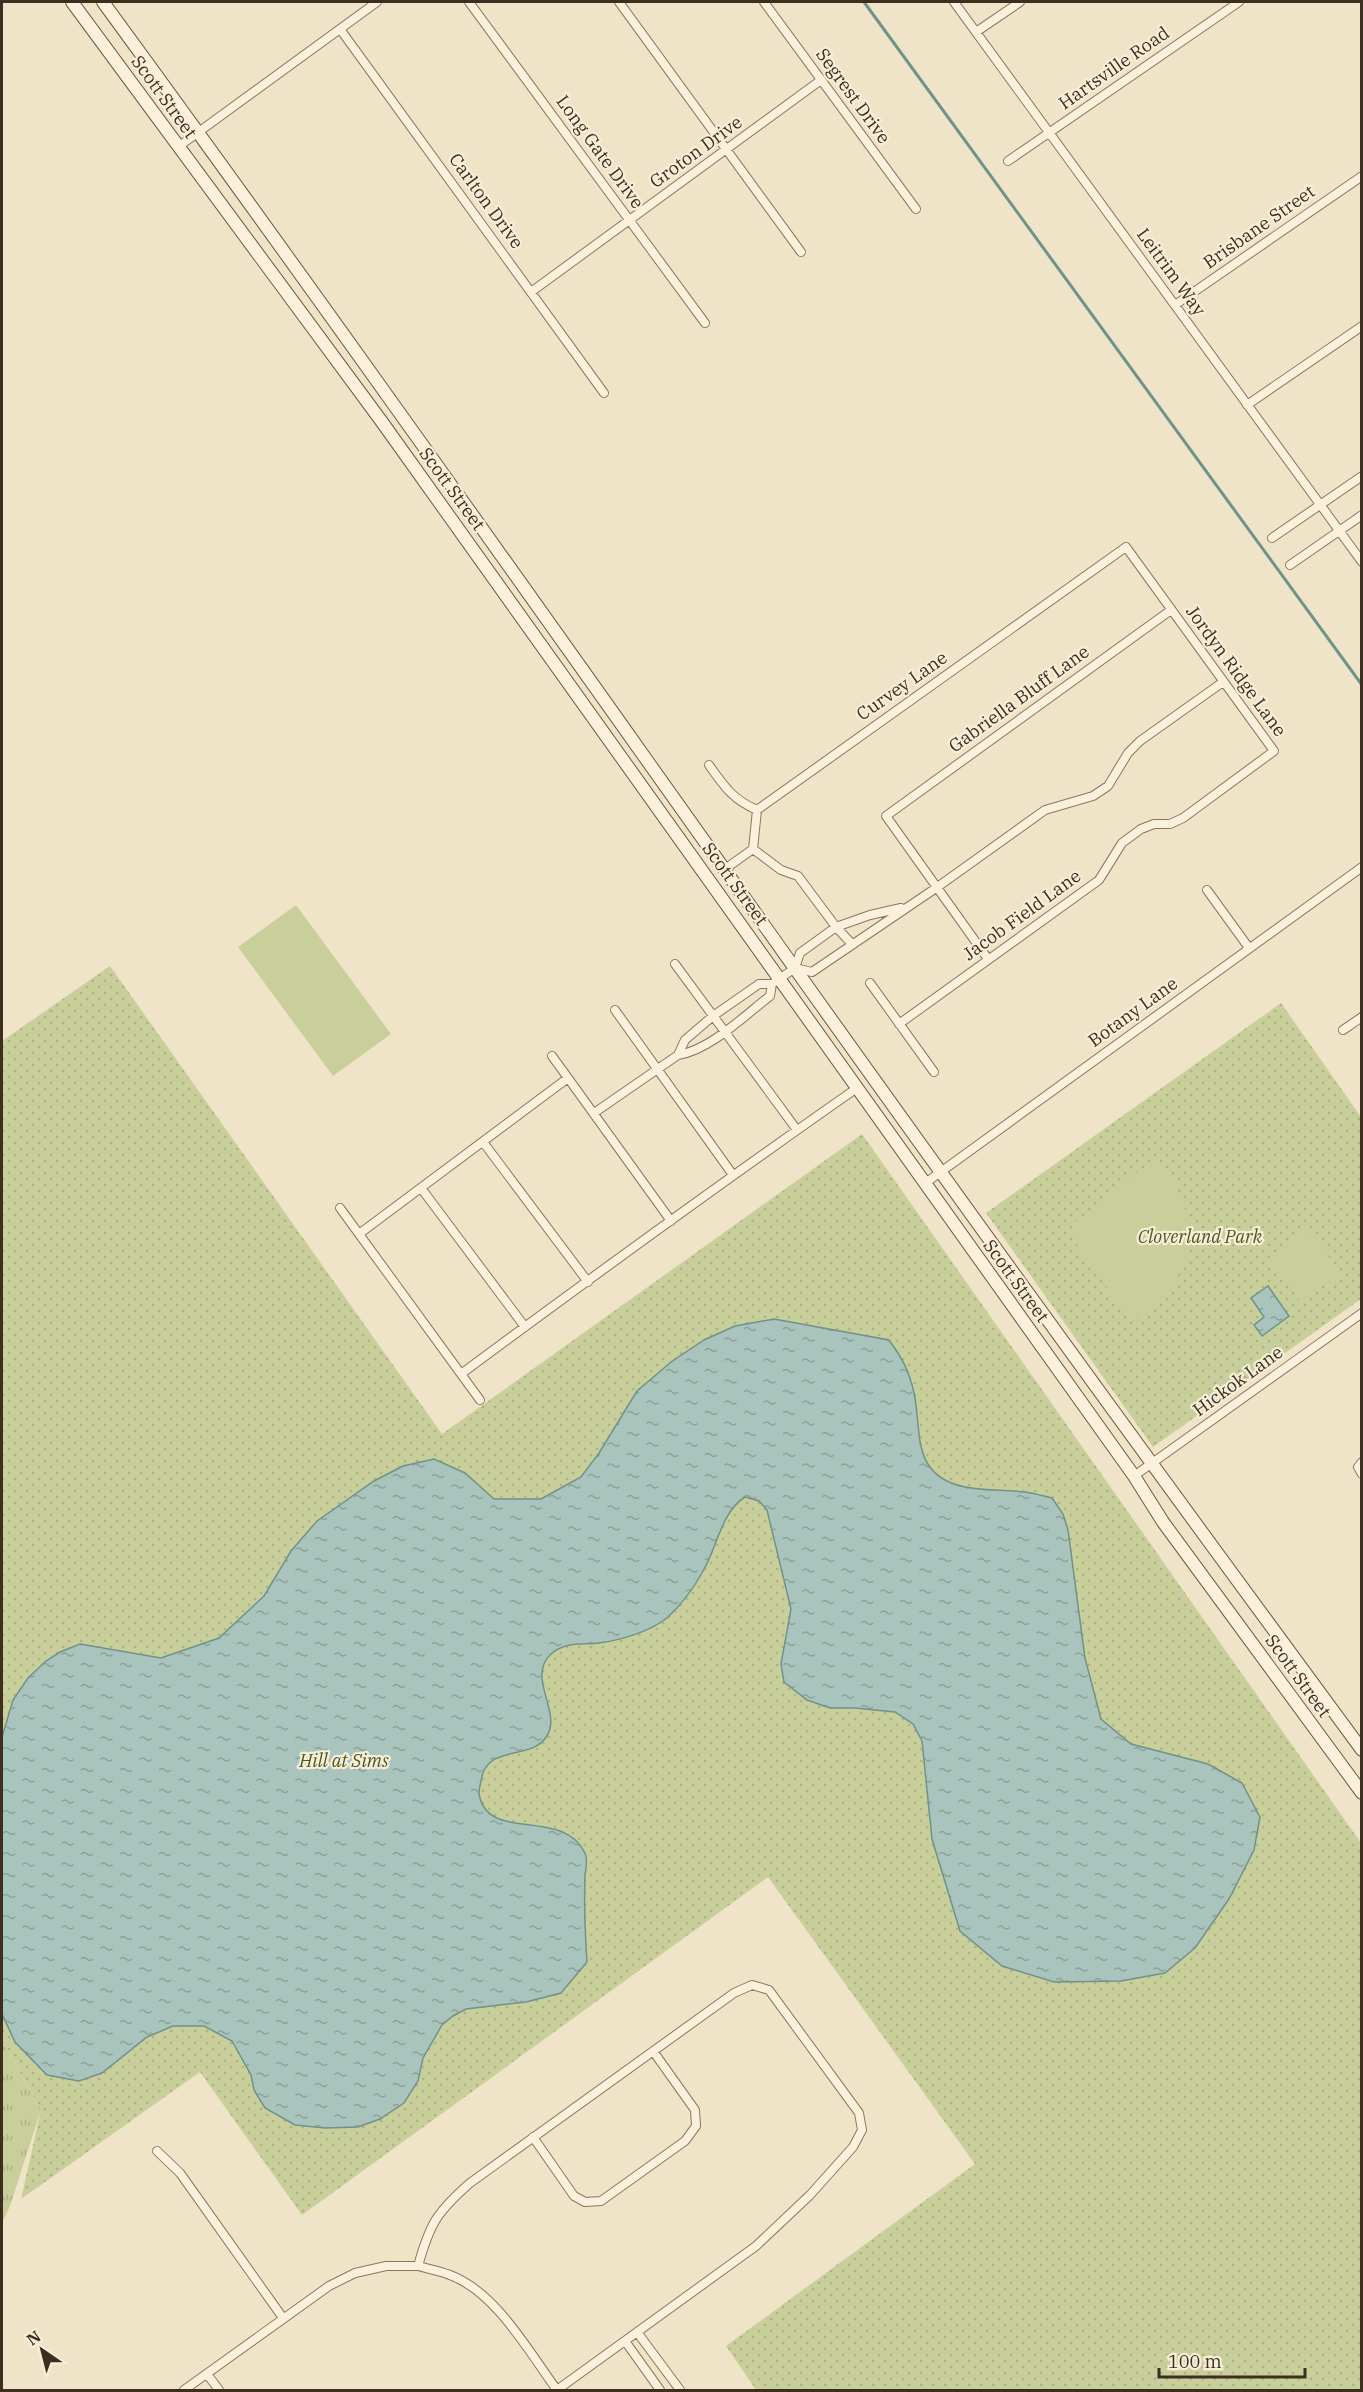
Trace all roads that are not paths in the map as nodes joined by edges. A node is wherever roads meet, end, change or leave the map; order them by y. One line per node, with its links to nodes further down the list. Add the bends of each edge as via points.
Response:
1 (72, 2): 15 (main road, Scott Street)
2 (103, 2): 13 (main road, Scott Street)
3 (377, 2): 10 (street)
4 (469, 2): 20 (street, Long Gate Drive)
5 (619, 2): 16 (street)
6 (764, 2): 12 (street, Segrest Drive)
7 (954, 2): 11 (street, Leitrim Way)
8 (1020, 2): 11 (street)
9 (1239, 2): 14 (street, Hartsville Road)
10 (340, 28): 13 (street); 22 (street, Carlton Drive)
11 (976, 32): 14 (street, Leitrim Way)
12 (821, 80): 16 (street, Groton Drive); 19 (street, Segrest Drive)
13 (198, 132): 15 (street); 28 (main road, Scott Street)
14 (1049, 132): 17 (street, Hartsville Road); 23 (street, Leitrim Way)
15 (178, 147): 29 (main road, Scott Street)
16 (727, 150): 20 (street, Groton Drive); 21 (street)
17 (1008, 161)
18 (1362, 176): 23 (street, Brisbane Street)
19 (916, 209)
20 (629, 220): 22 (street, Groton Drive); 24 (street, Long Gate Drive)
21 (801, 252)
22 (531, 292): 26 (street, Carlton Drive)
23 (1175, 305): 27 (street, Leitrim Way)
24 (705, 323)
25 (1362, 326): 27 (street)
26 (604, 393)
27 (1247, 405): 31 (street, Leitrim Way)
28 (398, 409): 29 (main road); 39 (main road, Scott Street)
29 (382, 422): 40 (main road, Scott Street)
30 (1362, 476): 31 (street)
31 (1320, 504): 33 (street, Leitrim Way); 34 (street)
32 (1362, 515): 33 (street)
33 (1339, 531): 36 (street, Leitrim Way); 37 (street)
34 (1272, 538)
35 (1126, 547): 38 (street, Jordyn Ridge Lane); 46 (street, Curvey Lane)
36 (1362, 562)
37 (1290, 565)
38 (1171, 610): 41 (street, Jordyn Ridge Lane); 50 (street, Gabriella Bluff Lane, via 886,816)
39 (575, 658): 40 (main road); 44 (main road, Scott Street)
40 (559, 669): 45 (main road, Scott Street)
41 (1224, 682): 42 (street, Jordyn Ridge Lane); 50 (street, via 1140,741 1108,786 1093,796 1045,810)
42 (1274, 751): 56 (street, Jacob Field Lane, via 1183,818 1170,824 1154,824 1122,843 1099,880)
43 (709, 765): 46 (street, via 730,794)
44 (670, 790): 45 (main road); 49 (main road, Scott Street)
45 (654, 802): 59 (main road, Scott Street)
46 (757, 810): 47 (street)
47 (753, 849): 49 (street); 53 (street, via 781,870 798,876)
48 (1362, 867): 55 (street, Botany Lane)
49 (725, 869): 58 (main road, Scott Street)
50 (936, 888): 52 (street); 56 (street)
51 (1207, 890): 55 (street)
52 (905, 908): 53 (street); 54 (street)
53 (836, 927): 54 (street); 58 (street, via 800,953)
54 (851, 944): 58 (street, via 812,972)
55 (1249, 948): 78 (street, Botany Lane)
56 (988, 959): 66 (street, Jacob Field Lane)
57 (675, 964): 64 (street)
58 (795, 968): 59 (street); 78 (main road, Scott Street)
59 (776, 981): 61 (street, via 759,984); 63 (street, via 770,996); 74 (main road, Scott Street)
60 (870, 983): 66 (street)
61 (736, 1000): 63 (street); 64 (street)
62 (615, 1010): 71 (street)
63 (747, 1014): 68 (street)
64 (713, 1016): 68 (street); 69 (street, via 685,1040)
65 (1362, 1017): 67 (street)
66 (899, 1024): 72 (street)
67 (1343, 1030)
68 (724, 1031): 69 (street, via 694,1052); 76 (street)
69 (678, 1055): 71 (street)
70 (552, 1056): 73 (street)
71 (658, 1070): 75 (street); 79 (street)
72 (933, 1072)
73 (568, 1078): 75 (street); 77 (street)
74 (857, 1088): 76 (street); 80 (main road, Scott Street)
75 (594, 1113): 83 (street)
76 (796, 1130): 79 (street)
77 (483, 1142): 81 (street); 85 (street)
78 (941, 1172): 80 (street, Botany Lane); 87 (main road, Scott Street)
79 (733, 1175): 83 (street)
80 (924, 1184): 89 (main road, Scott Street)
81 (421, 1188): 84 (street); 88 (street)
82 (340, 1208): 84 (street)
83 (671, 1221): 85 (street)
84 (359, 1234): 90 (street)
85 (588, 1282): 88 (street)
86 (1362, 1313): 93 (street, Hickok Lane)
87 (1046, 1316): 89 (main road); 93 (main road, Scott Street)
88 (525, 1327): 90 (street)
89 (1029, 1329): 95 (main road, Scott Street)
90 (461, 1374): 91 (street)
91 (480, 1400)
92 (1362, 1462): 94 (street, via 1358,1467)
93 (1151, 1464): 95 (street, Hickok Lane); 96 (main road, Scott Street)
94 (1362, 1474)
95 (1134, 1476): 97 (main road, Scott Street)
96 (1362, 1750)
97 (1362, 1793)
98 (653, 2050): 99 (street); 99 (street, via 695,2110 696,2126 686,2140 601,2201 585,2202 574,2196); 103 (street, via 734,1993 752,1985 769,1990 859,2113 862,2130 853,2147 810,2195 756,2246)
99 (533, 2137): 101 (street, via 443,2207 427,2236)
100 (157, 2151): 102 (street, via 180,2173)
101 (418, 2266): 102 (street, via 386,2266 355,2273); 104 (street, via 452,2275 494,2305 557,2391)
102 (283, 2318): 105 (street)
103 (637, 2332): 104 (street); 109 (street)
104 (625, 2341): 108 (street)
105 (207, 2374): 106 (street); 107 (street)
106 (184, 2391)
107 (219, 2391)
108 (660, 2391)
109 (680, 2391)

